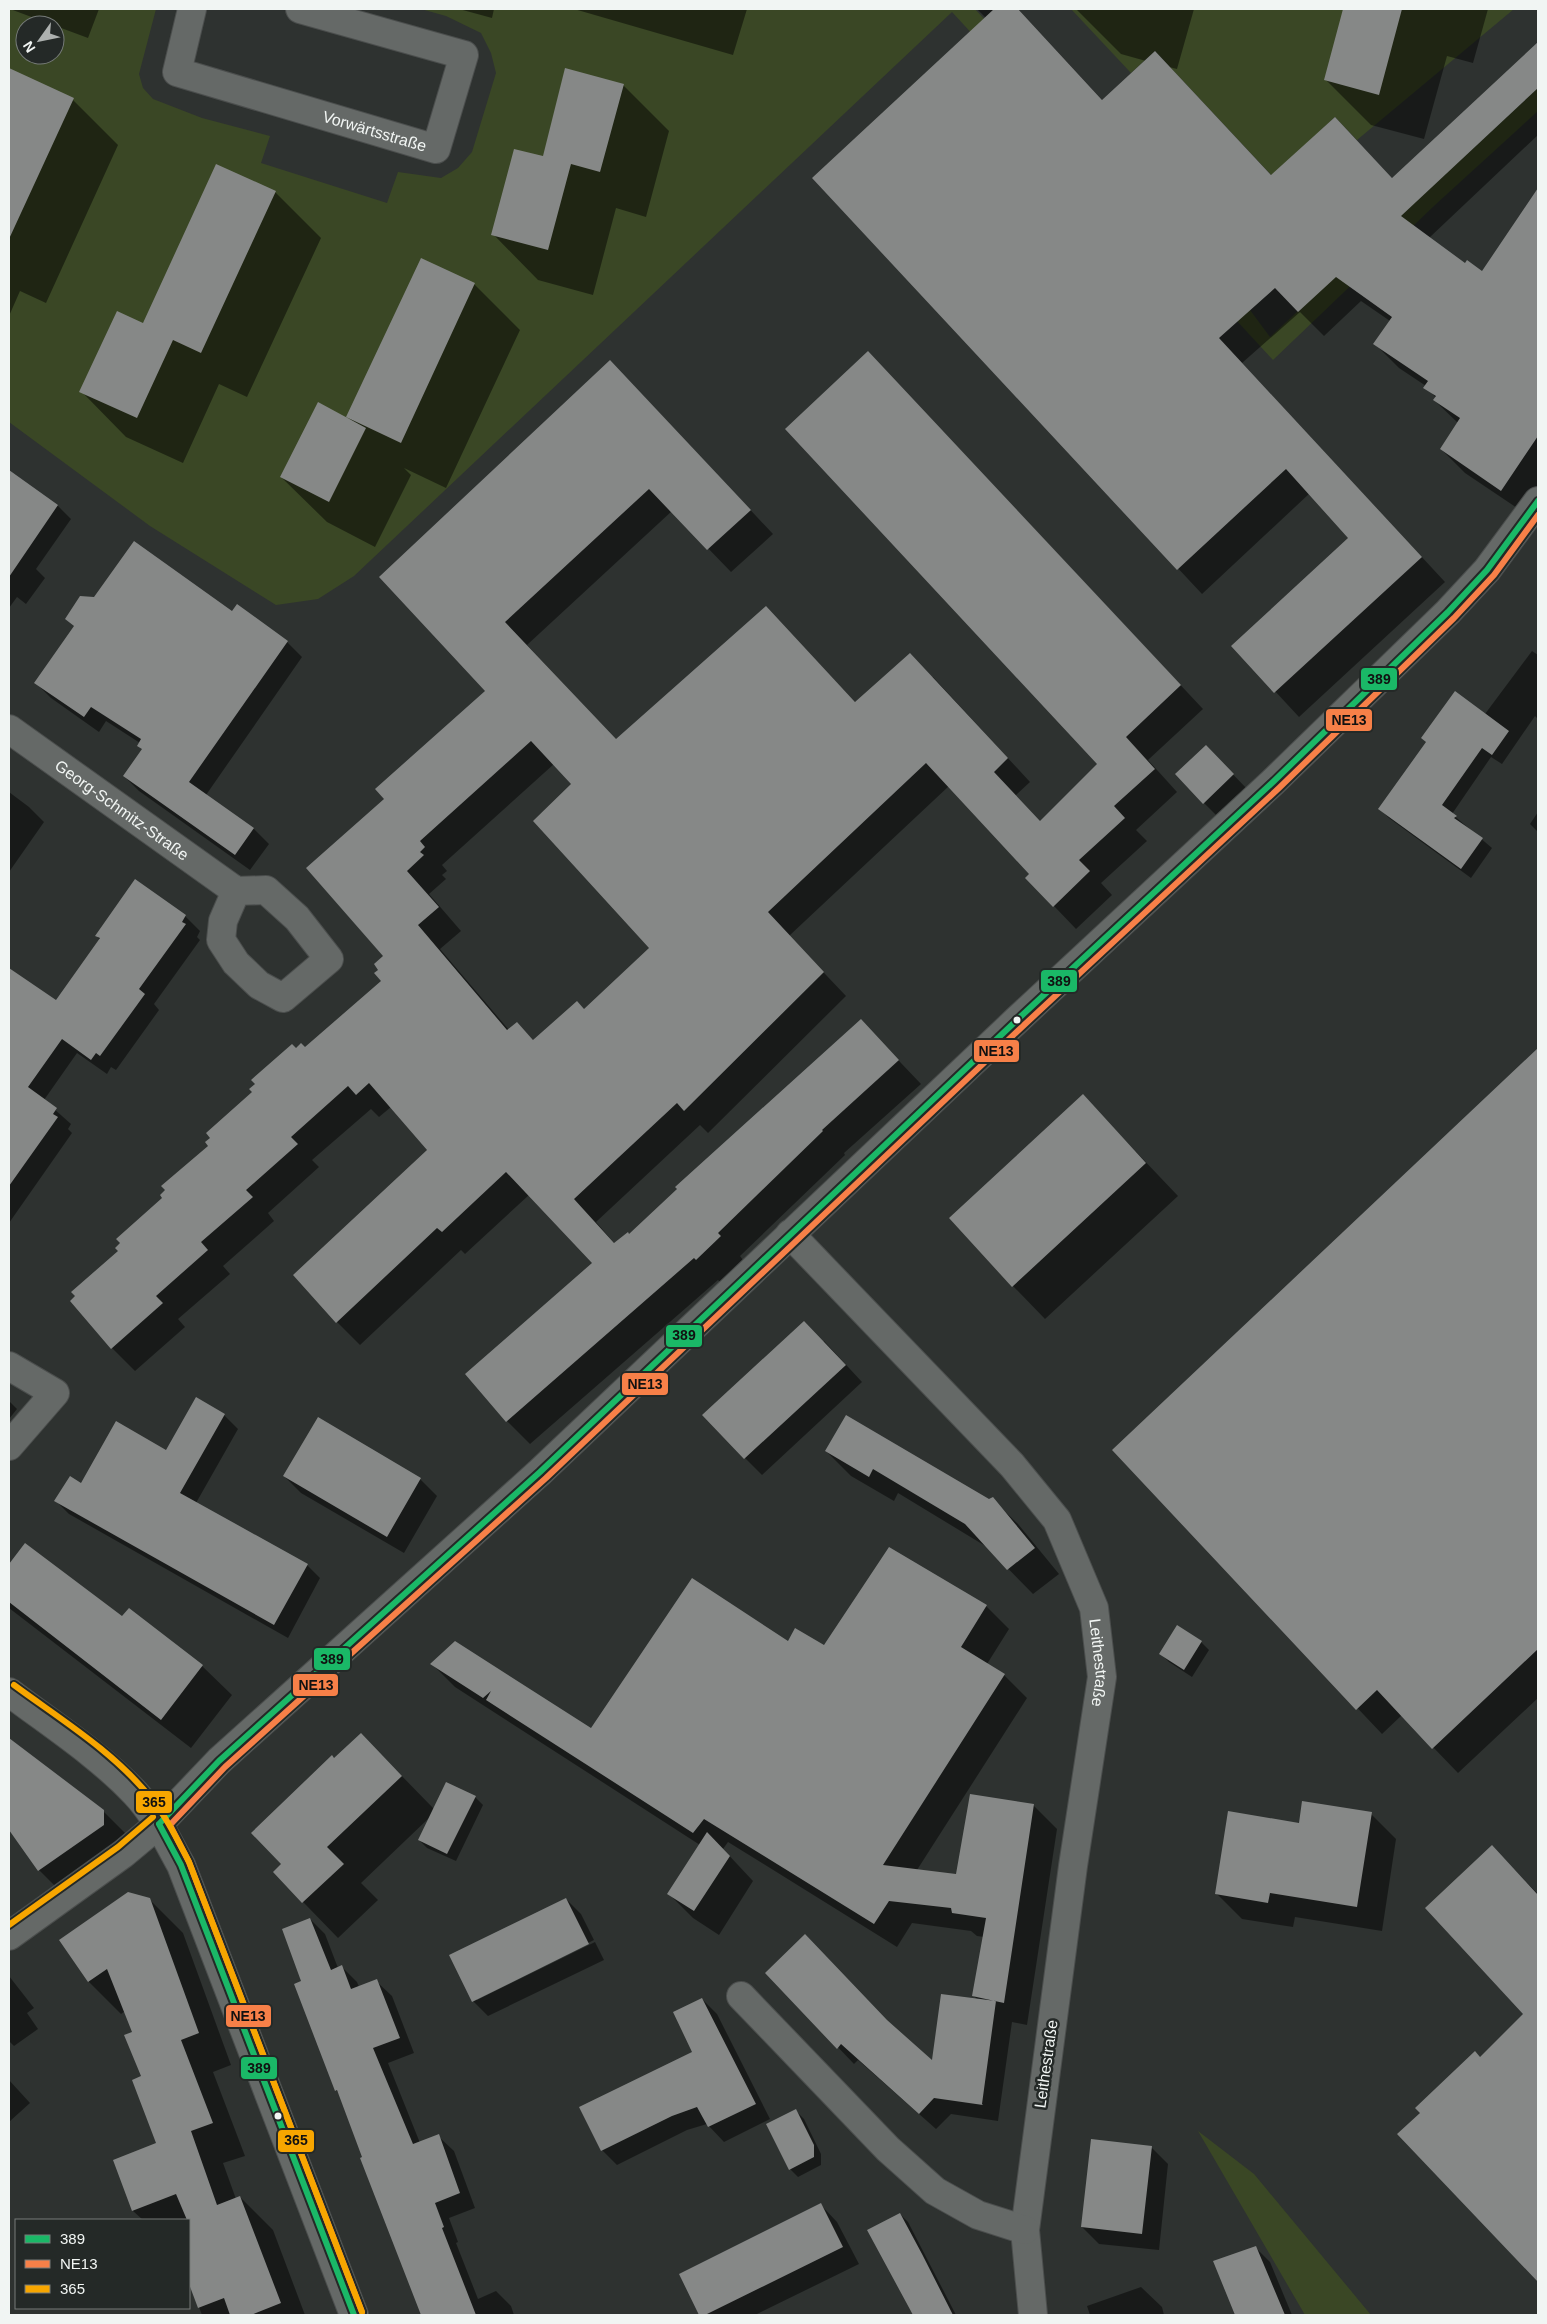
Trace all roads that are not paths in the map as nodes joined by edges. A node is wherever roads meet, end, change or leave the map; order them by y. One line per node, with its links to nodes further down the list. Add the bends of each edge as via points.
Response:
1 (192, 9): 2 (street, Vorwärtsstraße, via 177,72 436,149 464,56)
2 (300, 9)
3 (1538, 501): 6 (street, via 1487,570 1448,612 1273,782)
4 (9, 729): 5 (street, Georg-Schmitz-Straße)
5 (236, 890)
6 (790, 1234): 10 (street, via 540,1472 219,1761); 13 (street, Leithestraße, via 1000,1454 1057,1520 1094,1608 1102,1677)
7 (9, 1366): 8 (street, via 55,1393)
8 (9, 1446)
9 (9, 1692): 10 (street, via 112,1771 136,1794)
10 (159, 1824): 11 (street); 14 (street, via 184,1873)
11 (9, 1936)
12 (741, 1996): 13 (street, via 888,2149 934,2191 978,2215)
13 (1024, 2230): 15 (street, Leithestraße)
14 (354, 2315)
15 (1033, 2315)

